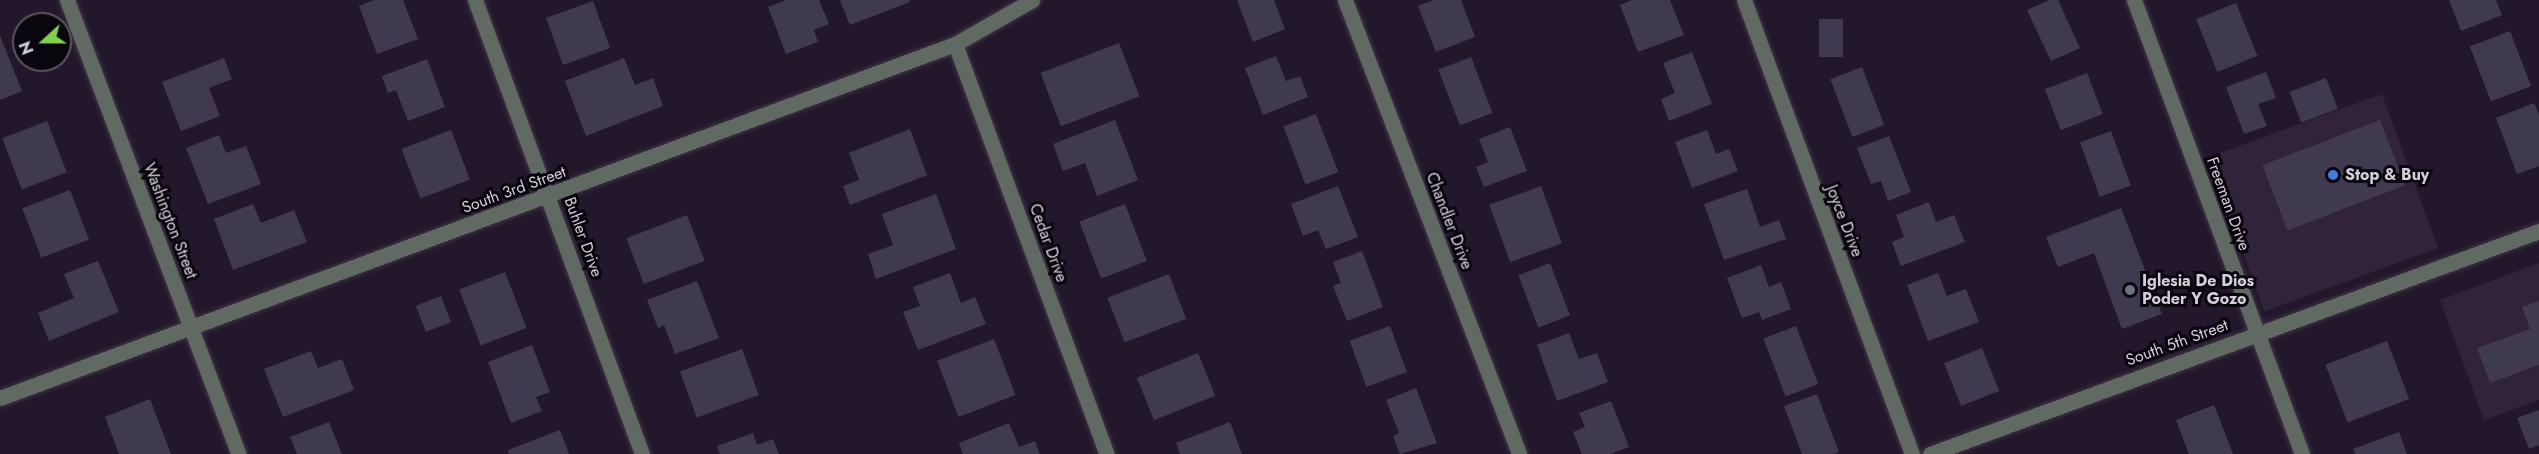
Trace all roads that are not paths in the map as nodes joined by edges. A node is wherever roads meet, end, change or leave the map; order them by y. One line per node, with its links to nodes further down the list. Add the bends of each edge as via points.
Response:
1 (67, 0): 10 (street, Washington Street)
2 (475, 0): 8 (street, Buhler Drive)
3 (1032, 0): 7 (street, South 3rd Street)
4 (1345, 0): 16 (street, Chandler Drive)
5 (1744, 0): 17 (street, Joyce Drive)
6 (2134, 0): 11 (street, Freeman Drive)
7 (955, 44): 8 (street, South 3rd Street); 15 (street, Cedar Drive)
8 (549, 197): 10 (street, South 3rd Street); 14 (street, Buhler Drive)
9 (2539, 231): 11 (street, South 5th Street)
10 (191, 328): 12 (street, South 3rd Street); 13 (street, Washington Street)
11 (2256, 333): 18 (street, South 5th Street); 19 (street, Freeman Drive)
12 (0, 398)
13 (239, 454)
14 (642, 454)
15 (1107, 454)
16 (1519, 454)
17 (1912, 454)
18 (1930, 454)
19 (2302, 454)

